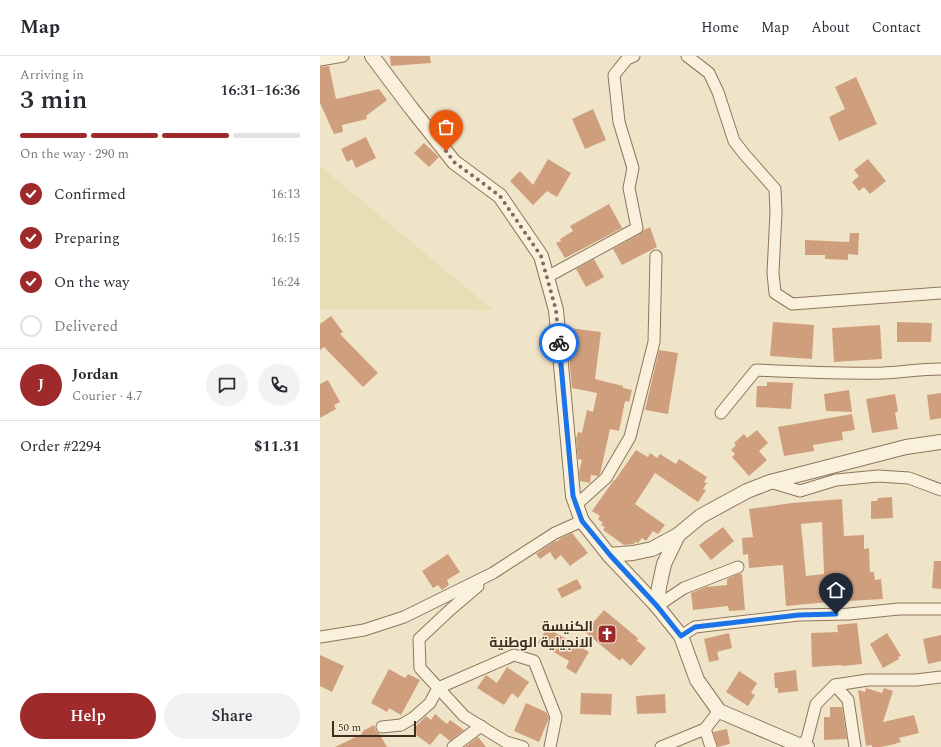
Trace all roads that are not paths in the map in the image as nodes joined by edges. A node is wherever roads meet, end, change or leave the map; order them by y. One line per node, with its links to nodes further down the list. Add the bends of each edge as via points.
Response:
1 (343, 56): 5 (street)
2 (372, 56): 7 (street, via 454,162 500,196 541,256)
3 (634, 56): 7 (street, via 627,59 614,75 619,122 633,168 628,188 637,228)
4 (687, 56): 8 (street, via 709,73 734,141 775,189 775,293 792,304)
5 (320, 60)
6 (656, 256): 14 (street, via 654,342 630,437 606,478)
7 (546, 277): 14 (street, via 556,310 573,496)
8 (941, 293)
9 (941, 369): 10 (street, via 884,373 756,370)
10 (721, 413)
11 (941, 442): 12 (street, via 906,447)
12 (770, 482): 13 (street, via 800,491 836,480 878,476 909,478); 16 (street, via 747,491 701,516)
13 (941, 490)
14 (576, 505): 15 (street)
15 (582, 521): 17 (street); 19 (street, via 555,533)
16 (678, 535): 17 (street, via 652,549); 20 (street, via 664,564)
17 (610, 555): 20 (street)
18 (738, 567): 20 (street, via 684,588)
19 (493, 573): 23 (street, via 404,617 364,630); 26 (street, via 450,608 419,639 420,668)
20 (657, 606): 22 (street)
21 (941, 609): 22 (street, via 799,615 695,627)
22 (681, 636): 27 (street, via 697,680)
23 (320, 637)
24 (941, 677): 25 (street, via 868,680)
25 (835, 685): 36 (street, via 816,704); 37 (street, via 848,700)
26 (438, 688): 28 (street, via 464,716); 29 (street, via 430,704 413,718 401,725); 33 (street, via 514,655 534,662 556,717)
27 (719, 711): 30 (street); 36 (street)
28 (481, 726): 31 (street); 32 (street, via 506,742)
29 (382, 727)
30 (705, 729): 34 (street); 35 (street)
31 (453, 747)
32 (523, 747)
33 (550, 747)
34 (661, 747)
35 (711, 747)
36 (804, 747)
37 (855, 747)

